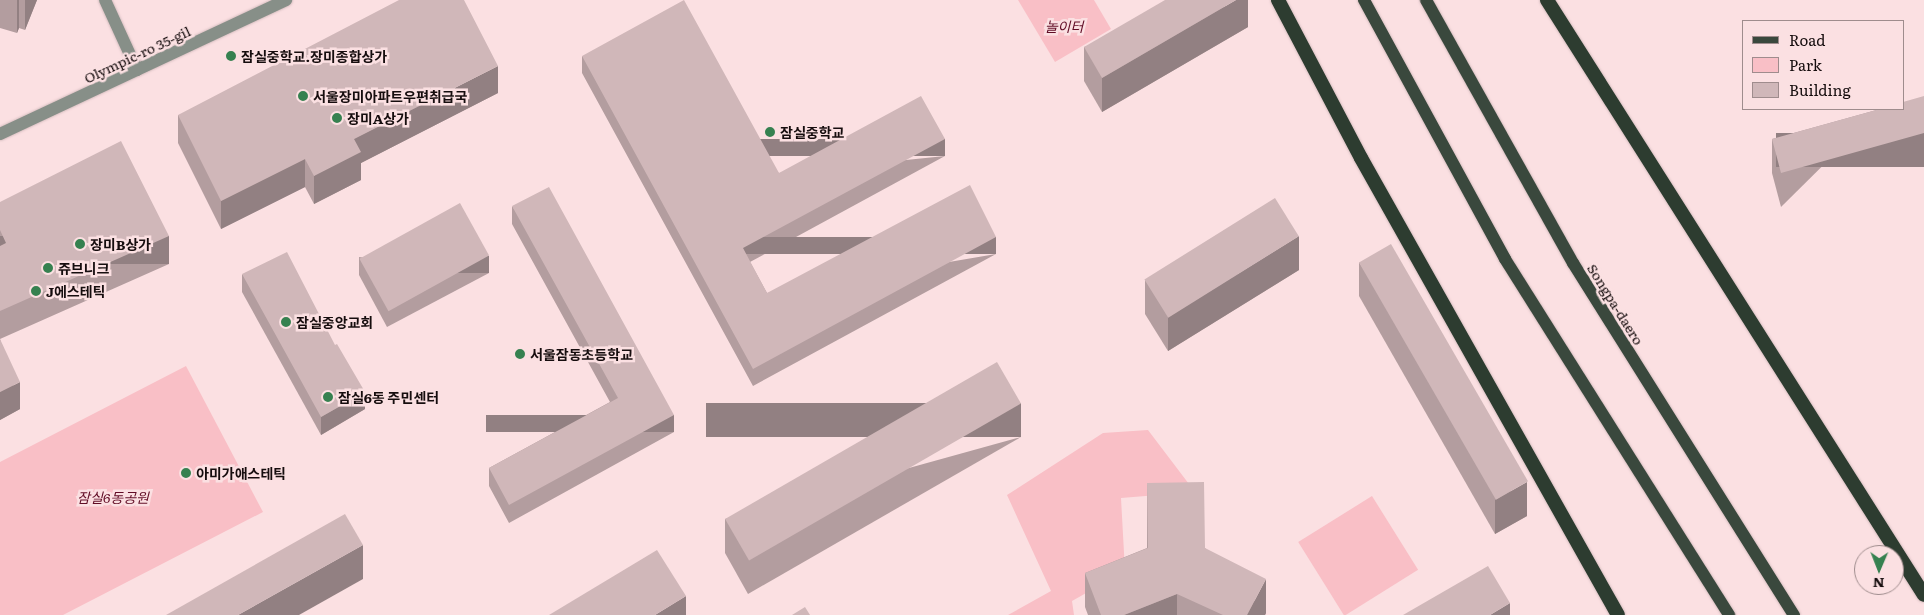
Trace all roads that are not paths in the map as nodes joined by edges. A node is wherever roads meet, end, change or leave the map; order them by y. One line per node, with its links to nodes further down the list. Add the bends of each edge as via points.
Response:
1 (106, 0): 7 (street)
2 (286, 0): 7 (street, Olympic-ro 35-gil)
3 (1278, 0): 10 (highway, via 1361,158)
4 (1364, 0): 11 (main road, via 1505,259)
5 (1426, 0): 12 (main road, Songpa-daero, via 1573,263)
6 (1547, 0): 9 (highway)
7 (137, 70): 8 (street, Olympic-ro 35-gil)
8 (0, 134)
9 (1924, 595)
10 (1618, 615)
11 (1729, 615)
12 (1794, 615)

